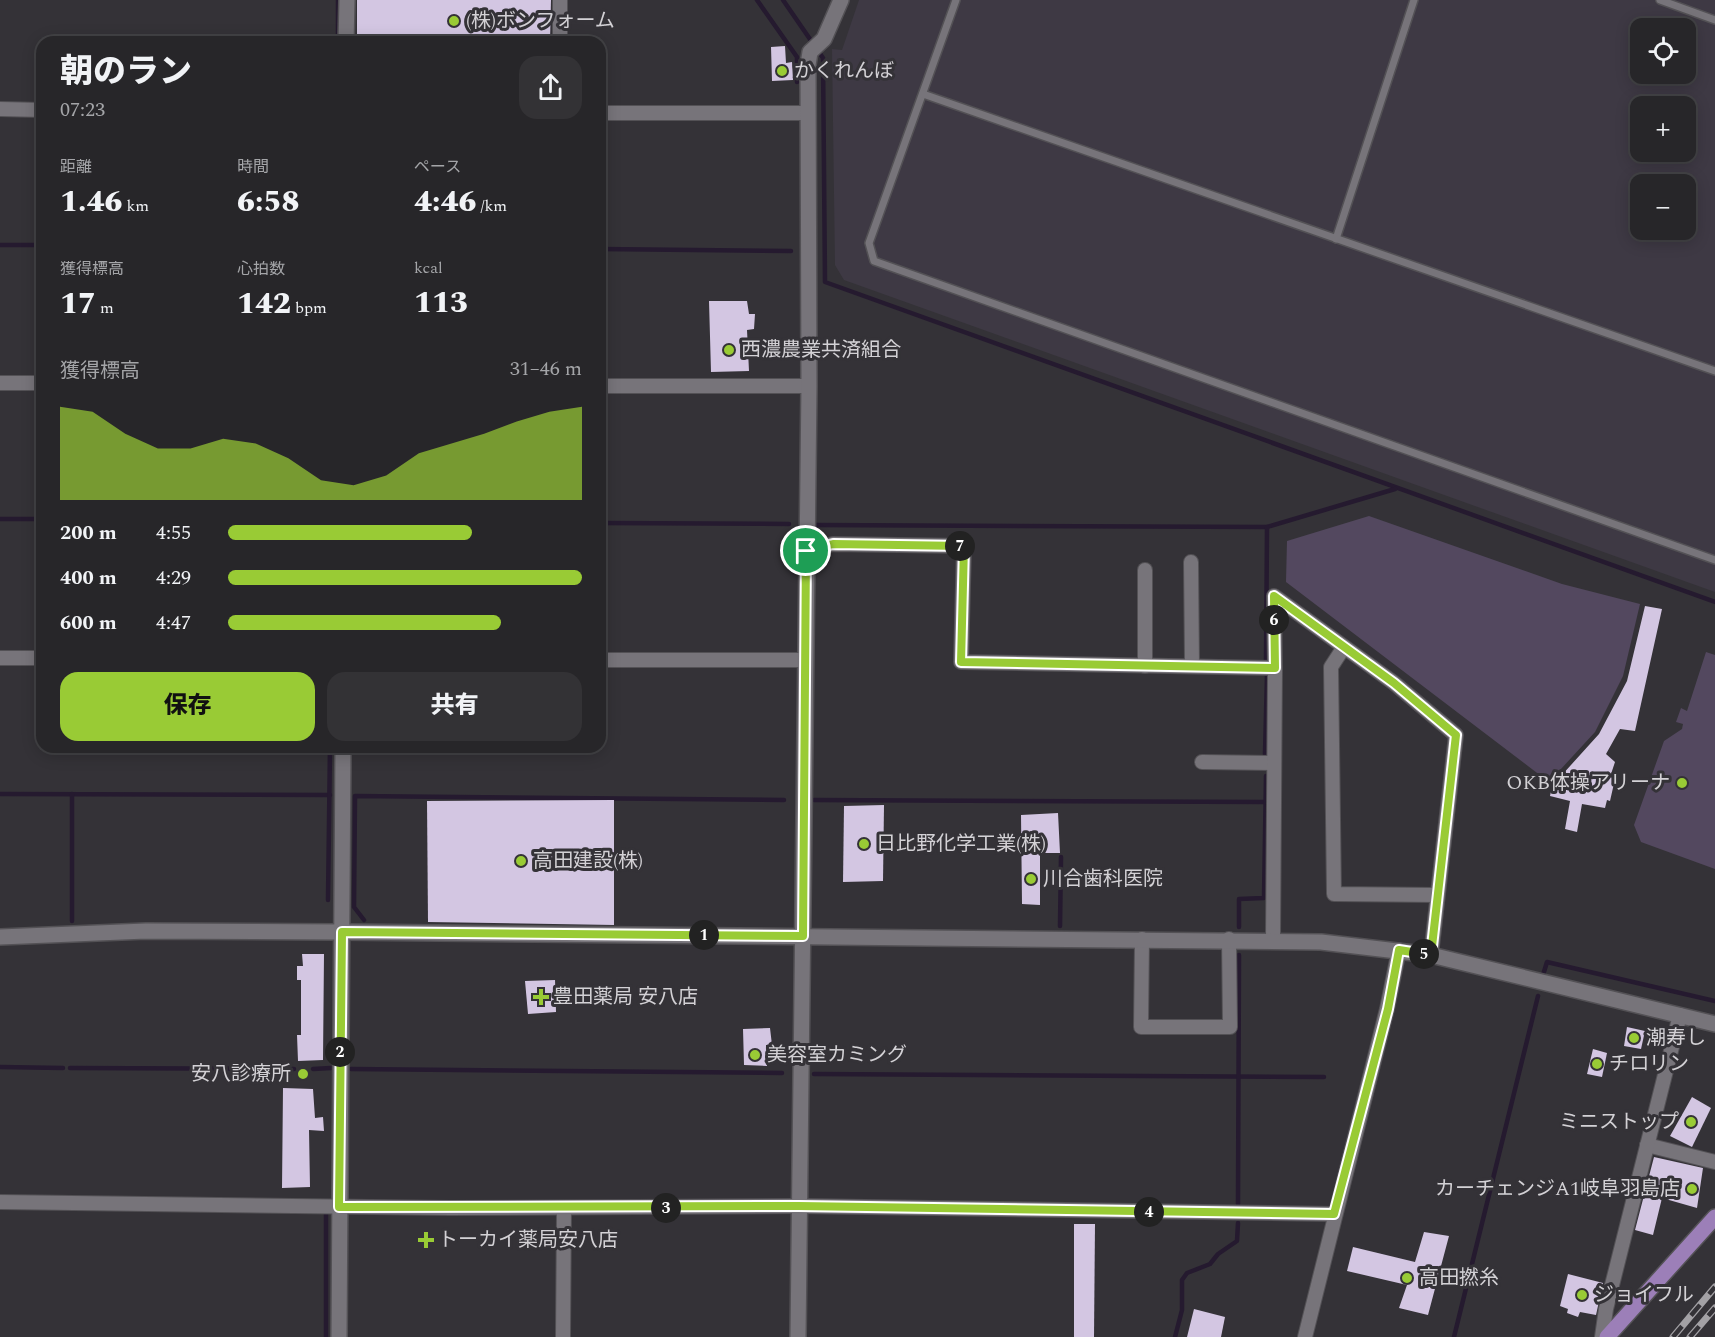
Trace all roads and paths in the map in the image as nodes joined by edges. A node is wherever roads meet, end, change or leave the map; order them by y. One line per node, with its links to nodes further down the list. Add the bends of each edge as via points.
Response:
1 (347, 0): 8 (street)
2 (560, 0): 9 (street)
3 (841, 0): 14 (street, via 824,39 810,52)
4 (956, 0): 10 (lane)
5 (1414, 0): 15 (lane)
6 (1660, 0): 7 (lane)
7 (1715, 20)
8 (346, 36)
9 (560, 36)
10 (923, 94): 15 (lane); 22 (lane, via 869,243 874,261)
11 (0, 109): 12 (street)
12 (36, 110)
13 (606, 113): 14 (street)
14 (808, 113): 20 (street)
15 (1336, 239): 16 (lane)
16 (1715, 371)
17 (0, 383): 18 (street)
18 (36, 383)
19 (606, 386): 20 (street)
20 (809, 386): 21 (street)
21 (806, 551): 29 (street); 31 (street, via 833,544 964,546 961,662)
22 (1715, 560)
23 (1191, 562): 30 (street)
24 (1145, 570): 31 (street)
25 (1344, 647): 32 (street, via 1274,596); 36 (street, via 1456,735); 36 (street, via 1331,668 1334,894)
26 (0, 658): 27 (street)
27 (36, 658)
28 (606, 660): 29 (street)
29 (806, 660): 38 (street)
30 (1192, 665): 31 (street); 32 (street)
31 (1145, 666)
32 (1275, 668): 35 (street)
33 (343, 753): 37 (street)
34 (1202, 762): 35 (street)
35 (1274, 763): 42 (street)
36 (1437, 895): 44 (street)
37 (342, 932): 38 (street); 39 (street, via 146,931); 51 (street)
38 (803, 936): 40 (street); 50 (street)
39 (0, 937)
40 (1142, 939): 41 (street); 41 (street, via 1141,1027 1230,1027)
41 (1229, 939): 42 (street)
42 (1273, 940): 43 (street)
43 (1399, 950): 44 (street); 53 (street, via 1388,1009)
44 (1431, 955): 45 (street)
45 (1680, 1015): 46 (street); 47 (street)
46 (1715, 1024)
47 (1647, 1145): 48 (street); 59 (street)
48 (1715, 1162)
49 (0, 1202): 51 (street)
50 (799, 1206): 52 (street); 53 (street); 57 (street)
51 (339, 1207): 52 (street); 55 (street)
52 (564, 1209): 56 (street)
53 (1334, 1214): 58 (street)
54 (1715, 1217): 60 (main road)
55 (339, 1337)
56 (563, 1337)
57 (798, 1337)
58 (1305, 1337)
59 (1602, 1337)
60 (1607, 1337)

